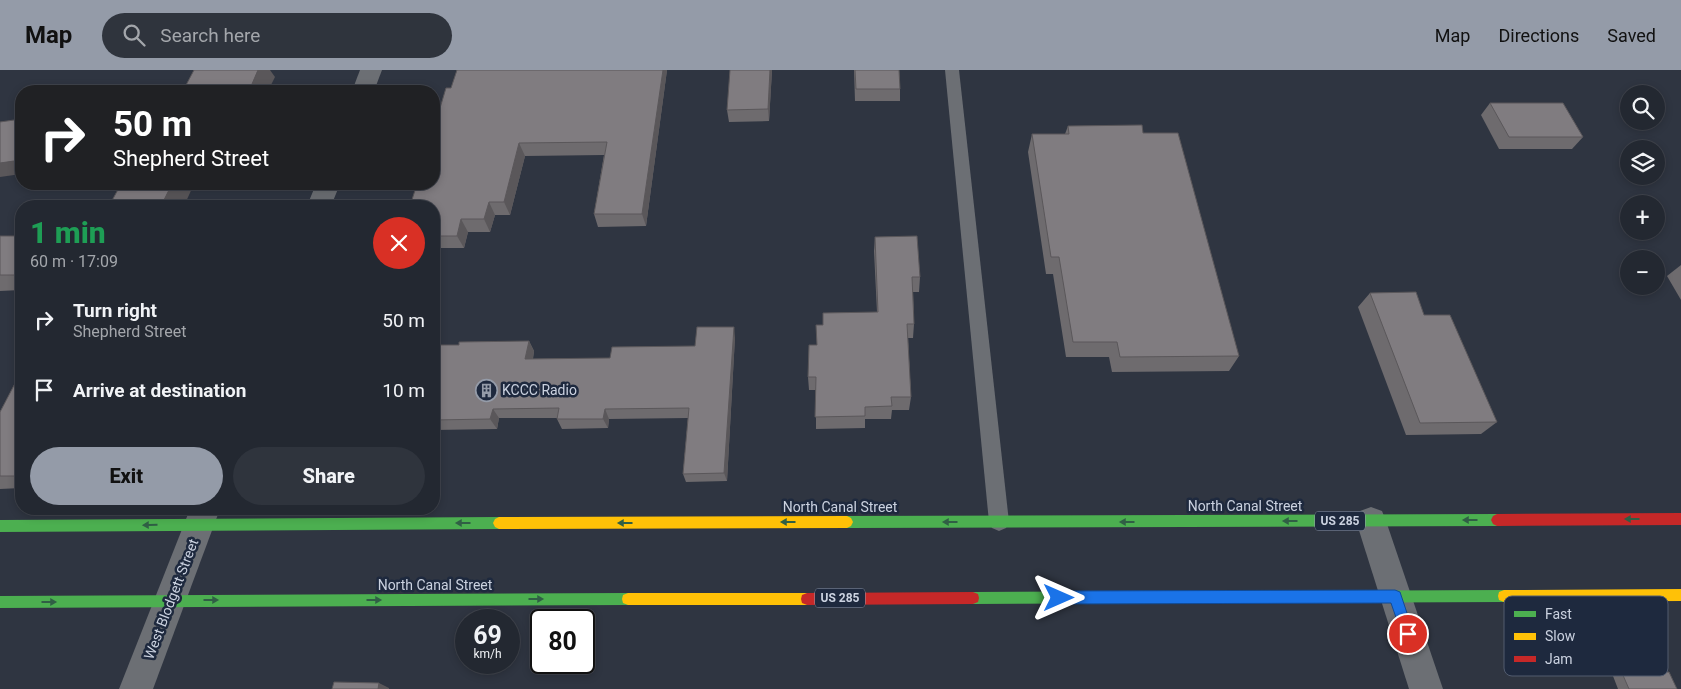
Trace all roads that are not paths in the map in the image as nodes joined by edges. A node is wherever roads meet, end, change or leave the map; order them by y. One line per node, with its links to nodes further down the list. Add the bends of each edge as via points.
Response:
1 (371, 70): 3 (street)
2 (952, 70): 7 (lane)
3 (365, 85)
4 (202, 516): 7 (highway, North Canal Street / US 285, one-way to 4); 8 (highway, North Canal Street / US 285, one-way to 8); 13 (street, West Blodgett Street)
5 (1681, 519): 6 (highway, North Canal Street / US 285, one-way to 6)
6 (1371, 521): 7 (highway, North Canal Street / US 285, one-way to 7); 12 (street)
7 (999, 522)
8 (0, 526)
9 (1681, 595): 11 (highway, North Canal Street / US 285)
10 (1504, 596): 12 (highway, North Canal Street / US 285)
11 (1538, 596)
12 (1395, 597): 13 (highway, North Canal Street / US 285, one-way to 12); 16 (street)
13 (170, 600): 14 (highway, North Canal Street / US 285, one-way to 13); 15 (street, West Blodgett Street)
14 (0, 602)
15 (136, 689)
16 (1426, 689)

